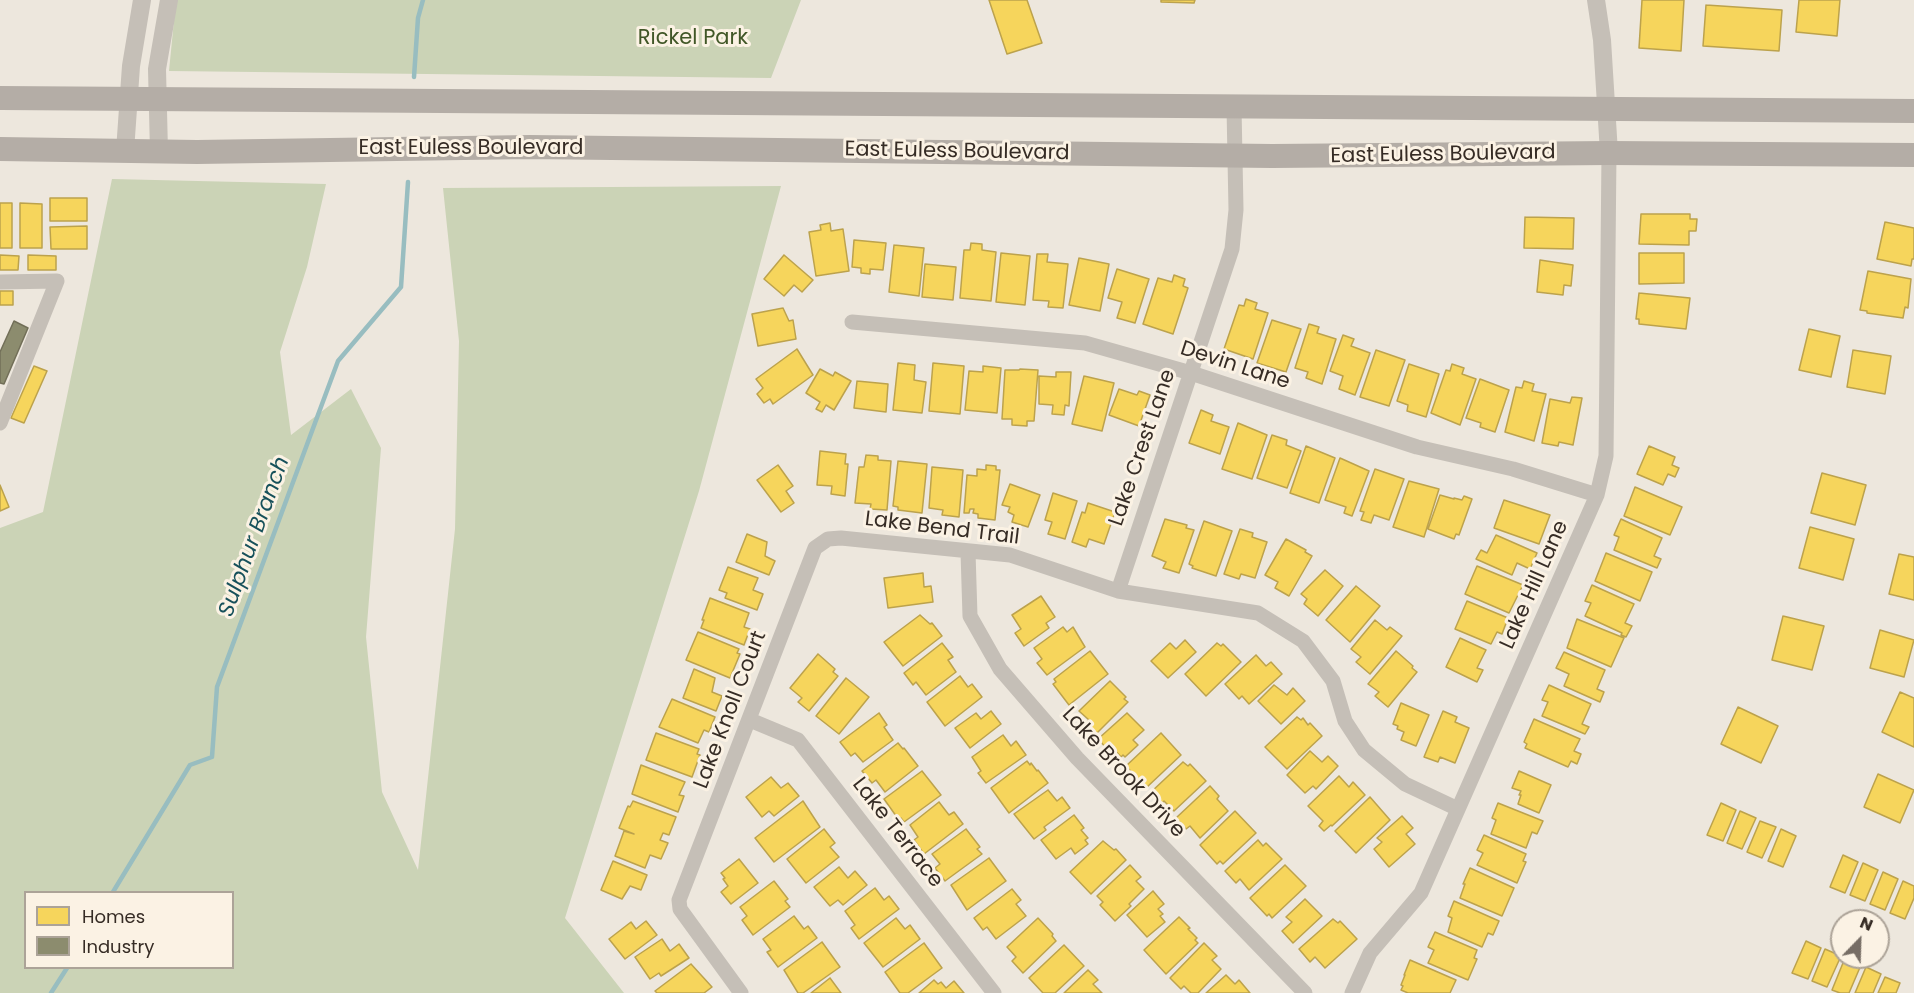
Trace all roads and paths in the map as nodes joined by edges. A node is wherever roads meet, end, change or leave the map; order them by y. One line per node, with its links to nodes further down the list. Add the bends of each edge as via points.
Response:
1 (142, 0): 5 (street)
2 (169, 0): 6 (street, via 157,69)
3 (1596, 0): 8 (street)
4 (0, 98): 5 (main road, East Euless Boulevard)
5 (128, 99): 6 (main road, East Euless Boulevard); 11 (street)
6 (158, 99): 7 (main road, East Euless Boulevard); 12 (street)
7 (1234, 107): 8 (main road, East Euless Boulevard); 15 (street, Lake Crest Lane)
8 (1606, 110): 9 (main road, East Euless Boulevard); 13 (street)
9 (1914, 111)
10 (0, 149): 11 (main road, East Euless Boulevard)
11 (124, 151): 12 (main road, East Euless Boulevard)
12 (159, 152): 15 (main road, East Euless Boulevard, via 530,147)
13 (1609, 153): 14 (main road, East Euless Boulevard); 15 (main road, East Euless Boulevard); 20 (street, Lake Hill Lane, via 1606,456)
14 (1914, 155)
15 (1235, 156): 18 (street, Lake Crest Lane, via 1232,249)
16 (0, 282): 19 (street, via 57,281)
17 (852, 322): 18 (street, Devin Lane, via 1085,344)
18 (1191, 373): 20 (street, Devin Lane, via 1417,447 1514,469); 23 (street, Lake Crest Lane)
19 (0, 423)
20 (1597, 495): 25 (street, Lake Hill Lane)
21 (828, 539): 22 (street, Lake Bend Trail); 24 (street, Lake Knoll Court, via 815,548)
22 (968, 552): 23 (street, Lake Bend Trail, via 1010,555); 28 (street, Lake Brook Drive, via 970,616 1000,669 1077,758)
23 (1118, 591): 25 (street, Lake Bend Trail, via 1258,613 1303,641 1333,681 1345,721 1364,750 1405,784)
24 (750, 720): 26 (street, Lake Knoll Court, via 679,900 680,909); 27 (street, Lake Terrace, via 798,740)
25 (1458, 809): 29 (street, Lake Hill Lane, via 1421,893 1370,953)
26 (741, 993)
27 (994, 993)
28 (1305, 993)
29 (1352, 993)

